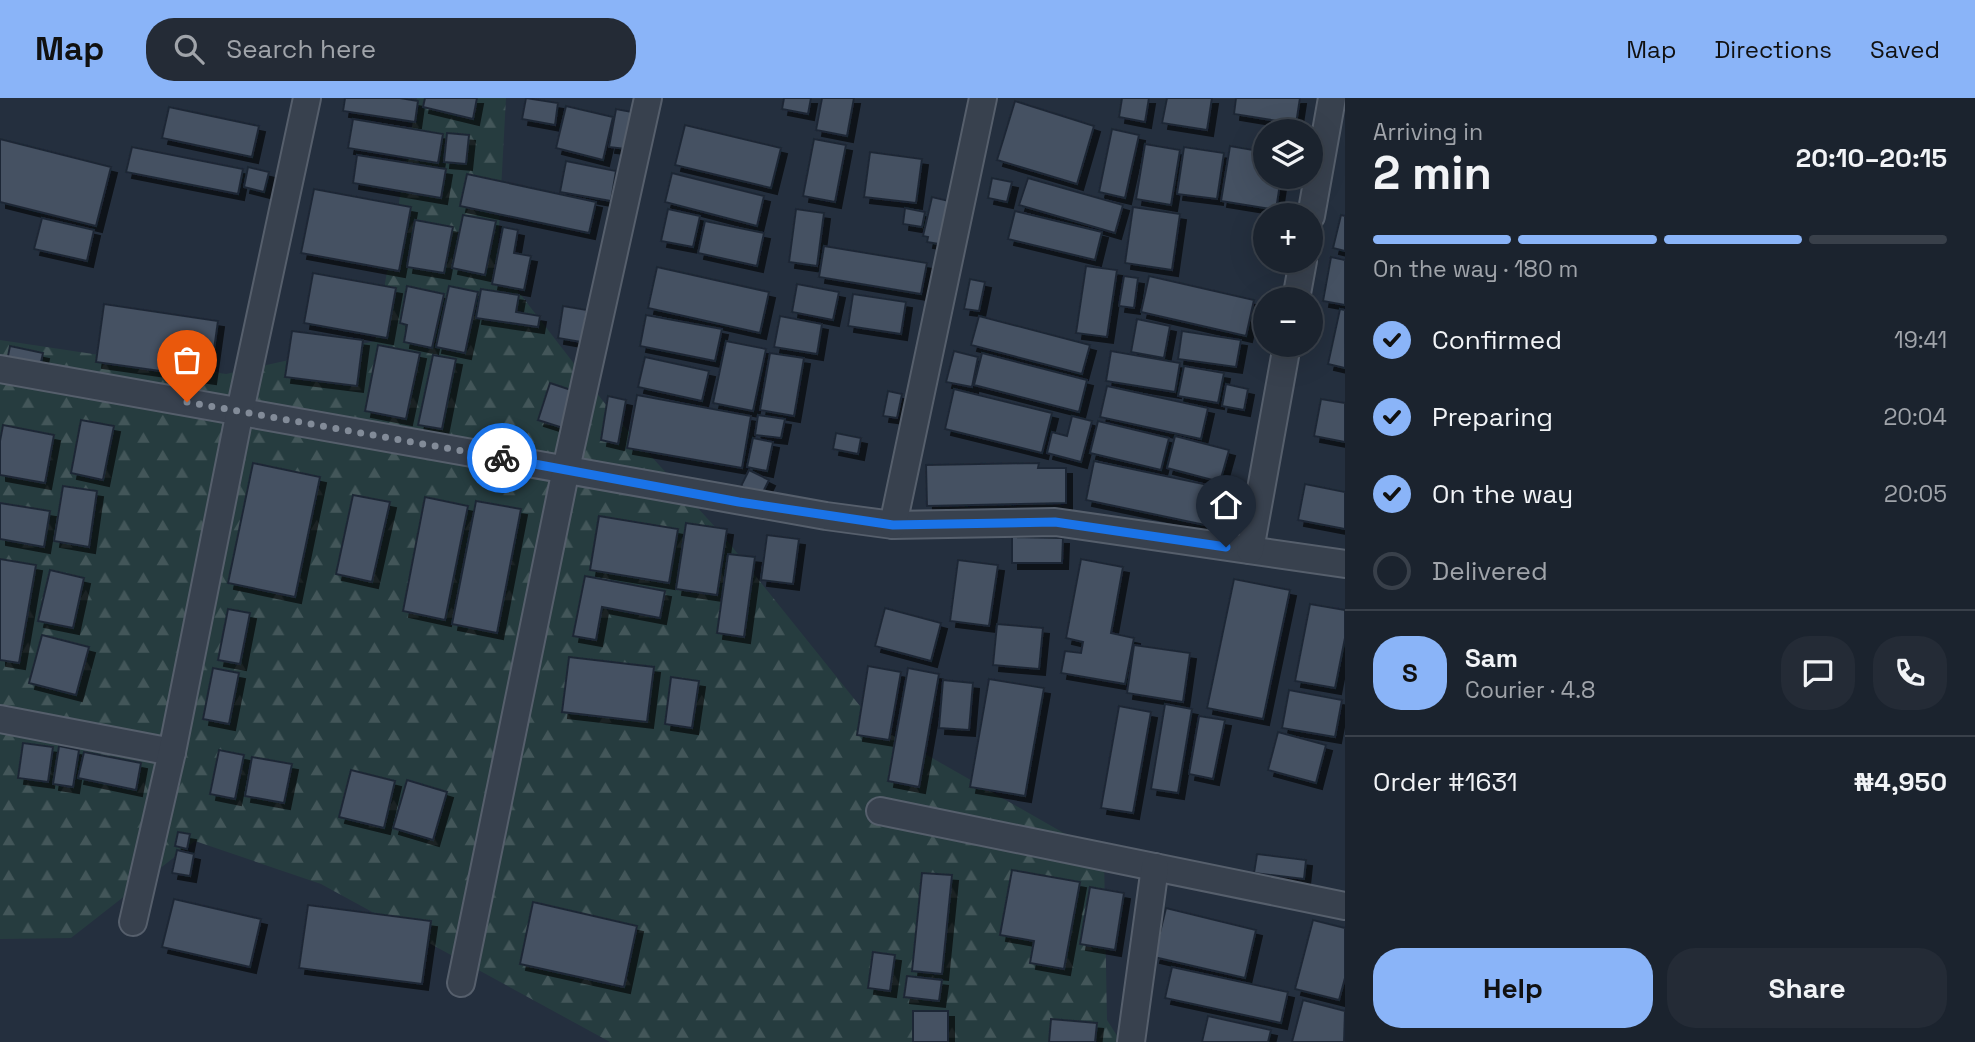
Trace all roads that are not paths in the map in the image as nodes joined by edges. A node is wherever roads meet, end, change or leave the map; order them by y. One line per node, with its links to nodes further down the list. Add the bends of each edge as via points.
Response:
1 (307, 98): 8 (street)
2 (648, 98): 9 (street)
3 (983, 98): 10 (street)
4 (1332, 98): 5 (street)
5 (1313, 203)
6 (1285, 357): 11 (street)
7 (0, 369): 8 (street)
8 (240, 411): 9 (street); 14 (street)
9 (566, 469): 10 (street); 19 (street)
10 (893, 525): 11 (street, via 1055,522)
11 (1250, 550): 12 (street)
12 (1345, 564)
13 (0, 719): 14 (street)
14 (173, 752): 18 (street)
15 (880, 811): 16 (street)
16 (1155, 867): 17 (street); 20 (street)
17 (1345, 906)
18 (133, 922)
19 (461, 984)
20 (1131, 1042)

